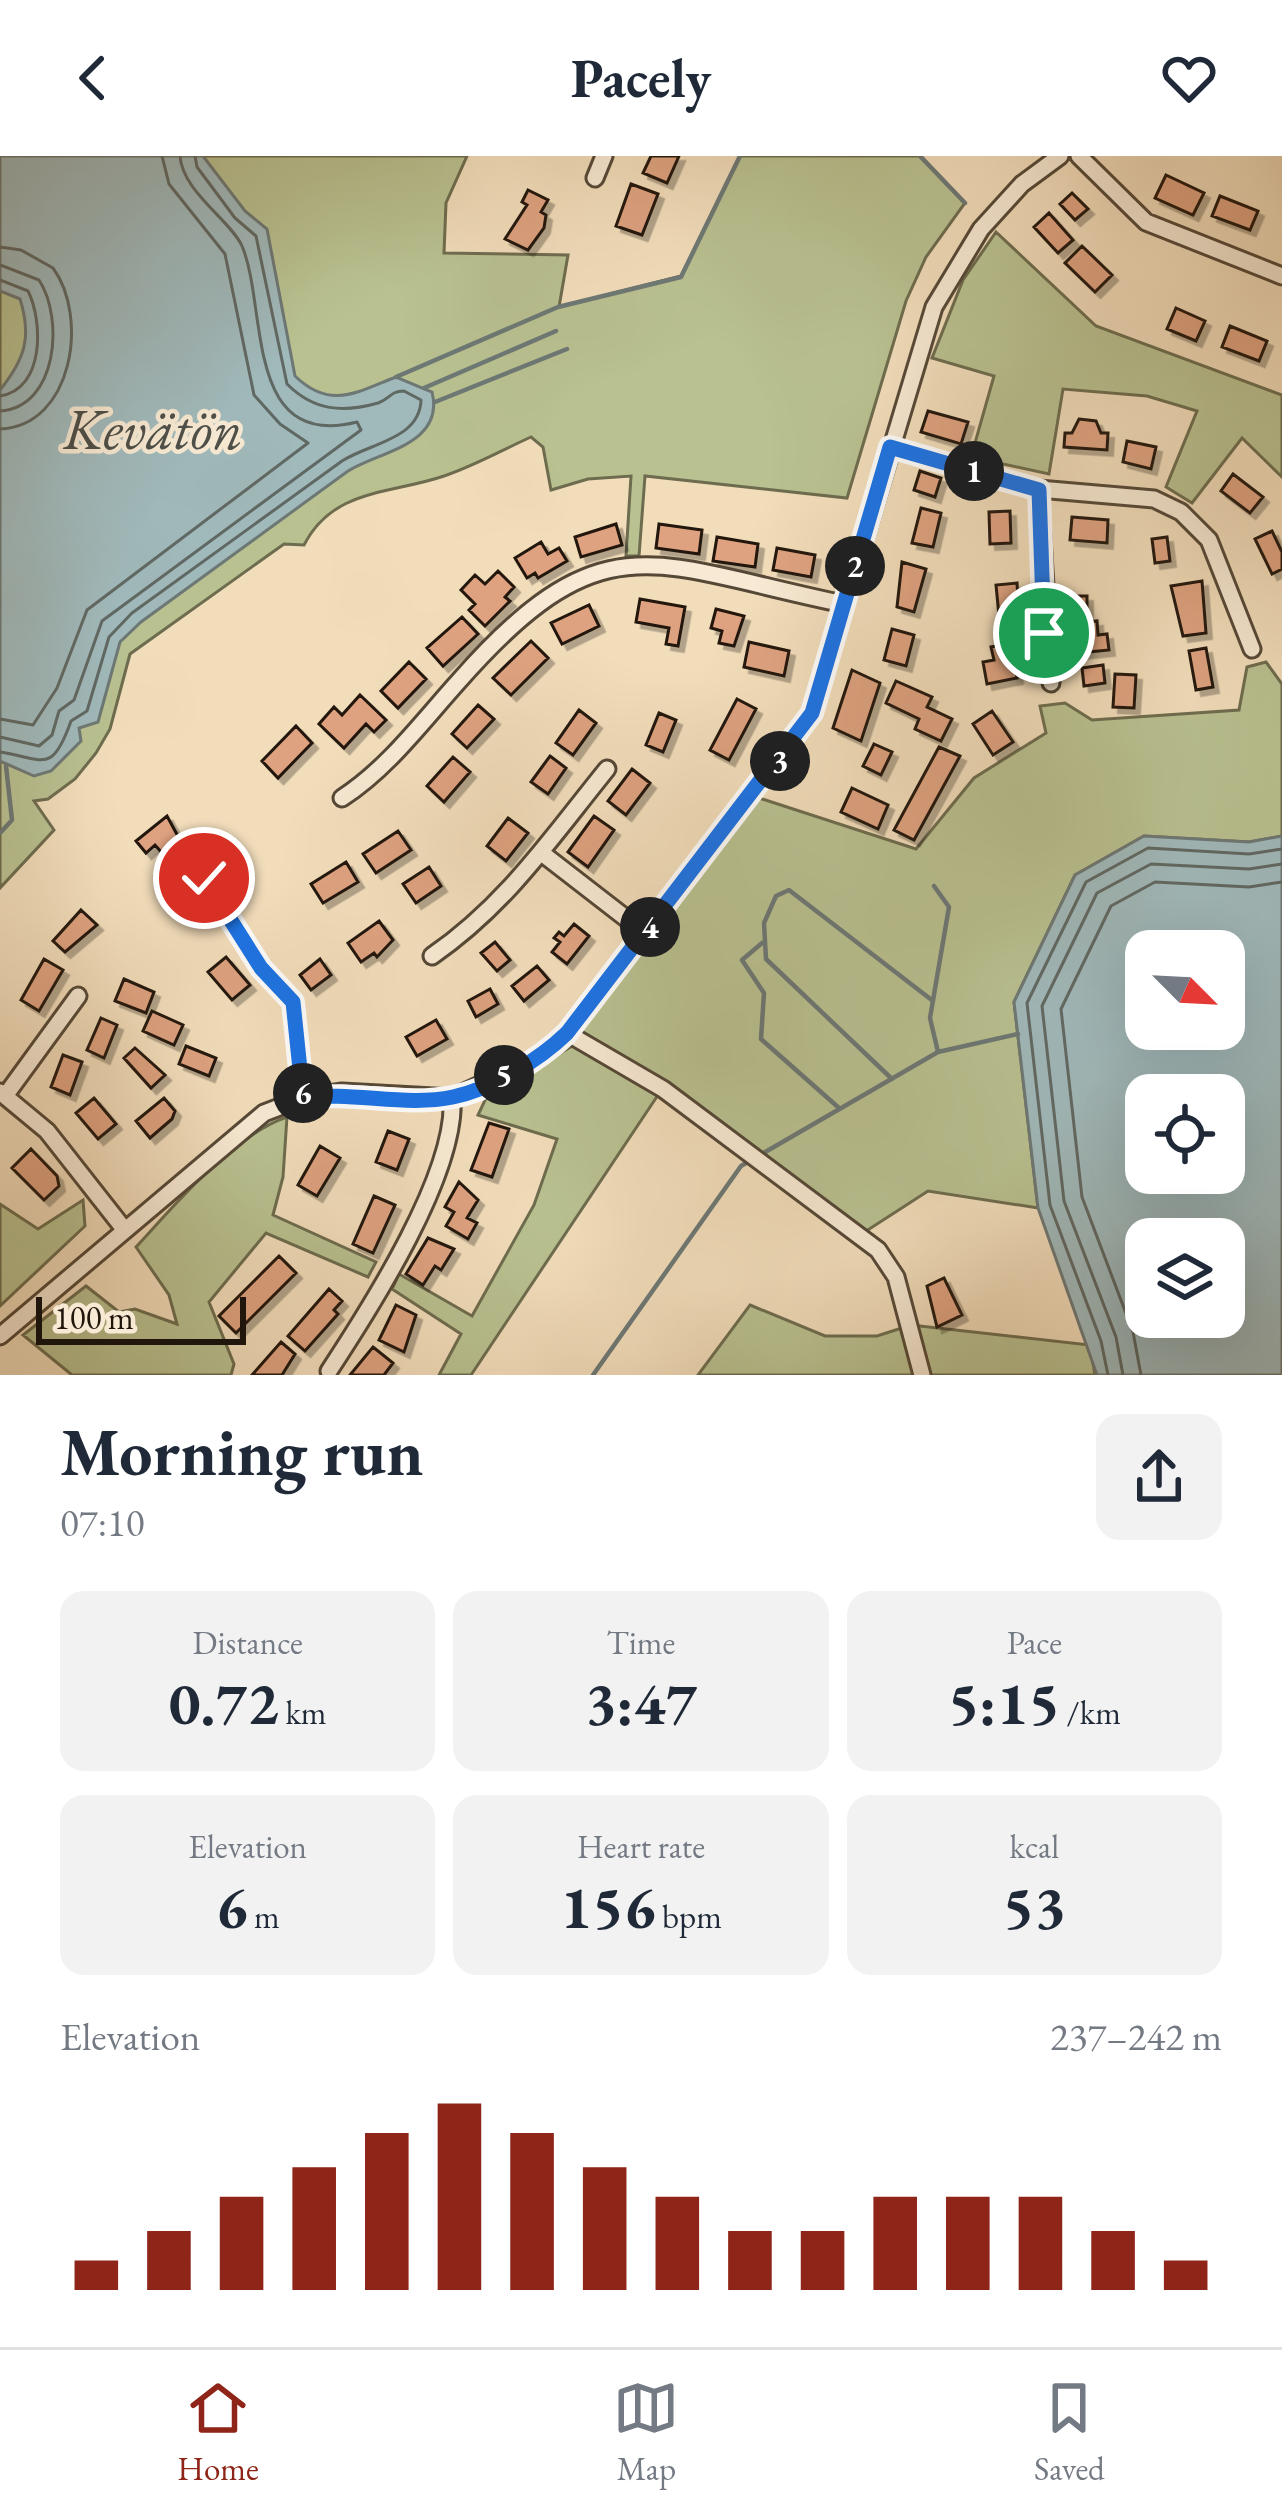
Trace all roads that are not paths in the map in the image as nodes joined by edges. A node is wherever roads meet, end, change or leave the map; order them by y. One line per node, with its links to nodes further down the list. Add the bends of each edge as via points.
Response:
1 (604, 156): 4 (street)
2 (1060, 156): 6 (street, via 1022,184 950,274)
3 (1079, 156): 5 (street, via 1146,222)
4 (595, 178)
5 (1282, 276)
6 (890, 447): 7 (street); 8 (street)
7 (1039, 490): 9 (street, via 1154,499 1181,512 1209,540); 10 (street)
8 (844, 604): 12 (street, via 670,566 625,563 584,575 536,604 376,776); 15 (street, via 812,713)
9 (1252, 649)
10 (1051, 683)
11 (607, 770): 13 (street)
12 (342, 798)
13 (543, 854): 15 (street); 16 (street, via 504,899)
14 (204, 878): 20 (street, via 261,968 293,1002)
15 (645, 932): 18 (street)
16 (432, 956)
17 (78, 996): 19 (street)
18 (567, 1033): 21 (street, via 531,1061); 25 (street, via 662,1089 878,1250 896,1276)
19 (3, 1094): 22 (street, via 47,1131)
20 (303, 1098): 21 (street); 22 (street, via 264,1114)
21 (452, 1098): 24 (street, via 446,1156)
22 (124, 1228): 23 (street)
23 (0, 1336)
24 (328, 1371)
25 (922, 1375)

